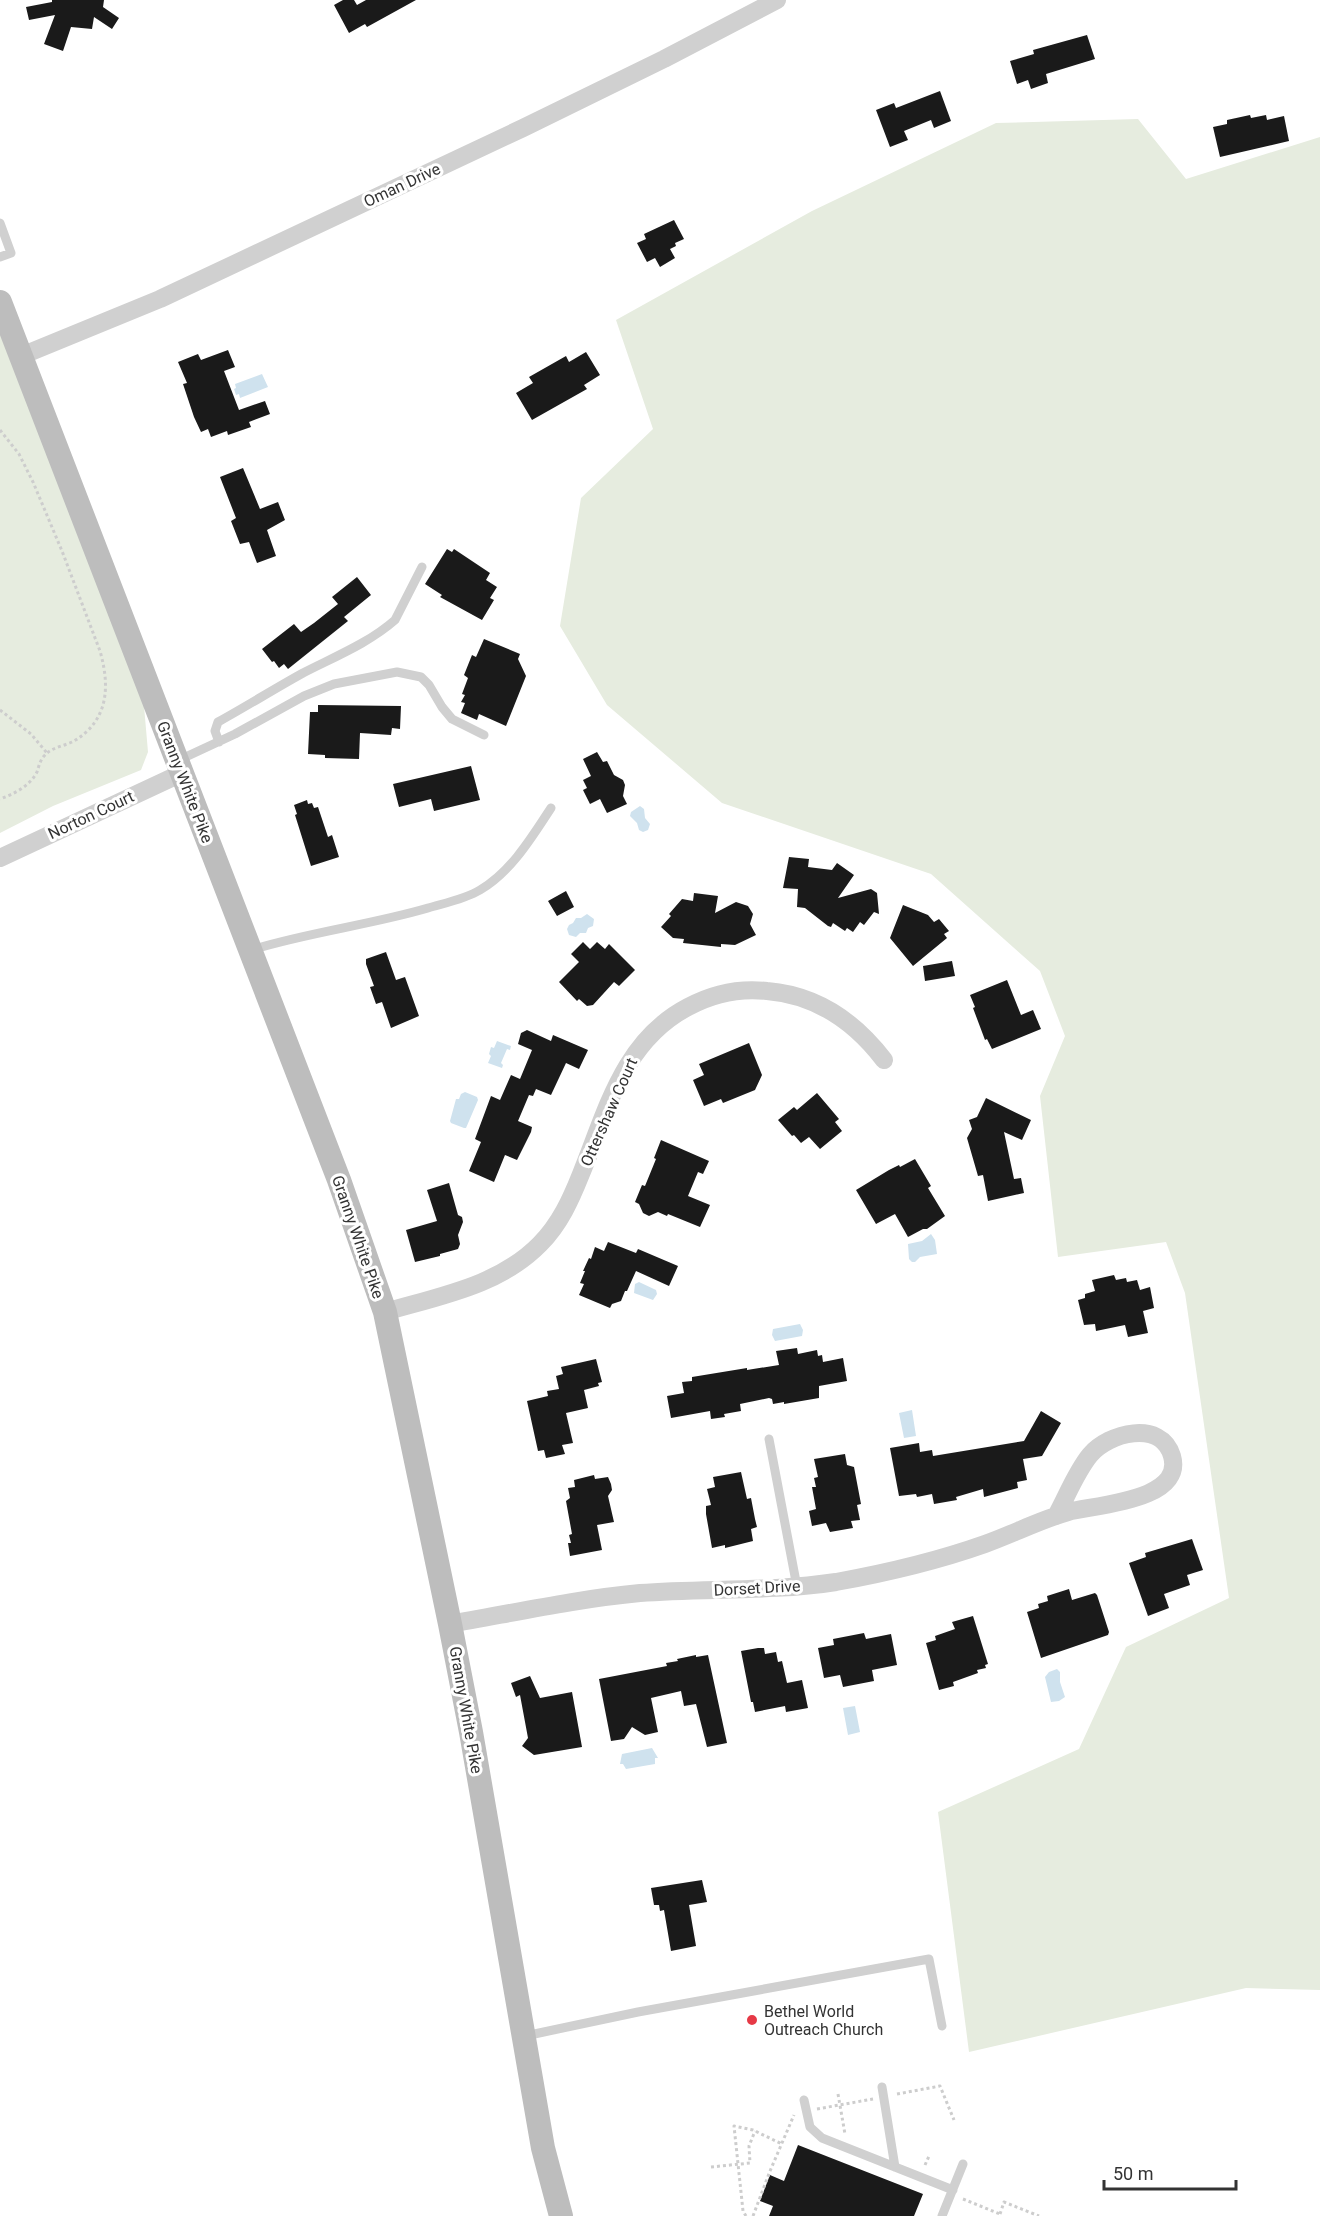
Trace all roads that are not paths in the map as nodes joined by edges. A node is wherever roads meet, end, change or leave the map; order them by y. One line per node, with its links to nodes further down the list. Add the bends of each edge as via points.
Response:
1 (777, 0): 5 (street, Oman Drive, via 523,128 160,299)
2 (0, 223): 3 (lane, via 11,253)
3 (0, 257)
4 (0, 302): 5 (main road, Granny White Pike)
5 (21, 356): 9 (main road, Granny White Pike)
6 (422, 567): 8 (lane, via 395,620 346,652 218,722 215,731)
7 (484, 735): 8 (lane, via 453,719 421,677 397,672 326,687)
8 (219, 742): 9 (lane)
9 (179, 767): 11 (street, Norton Court); 12 (main road, Granny White Pike)
10 (551, 808): 12 (lane, via 511,863 473,894 387,920)
11 (0, 858)
12 (251, 951): 14 (main road, Granny White Pike)
13 (884, 1060): 14 (street, Ottershaw Court, via 853,1025 828,1009 795,996 743,990 692,1005 662,1023 628,1064 573,1195 542,1242 497,1276)
14 (385, 1312): 18 (main road, Granny White Pike)
15 (769, 1439): 17 (lane)
16 (1056, 1516): 16 (street, Dorset Drive, via 1114,1504 1160,1487 1172,1464 1166,1444 1143,1432 1101,1445 1084,1463); 17 (street, Dorset Drive, via 985,1544 914,1565)
17 (797, 1587): 18 (street, Dorset Drive, via 603,1597)
18 (450, 1624): 20 (main road, Granny White Pike)
19 (942, 2026): 20 (lane, via 929,1959)
20 (523, 2037): 26 (main road, Granny White Pike)
21 (883, 2092): 24 (lane)
22 (804, 2100): 24 (lane, via 807,2120 815,2132)
23 (963, 2164): 25 (lane)
24 (895, 2167): 25 (lane)
25 (952, 2190): 27 (lane)
26 (561, 2216)
27 (942, 2216)

